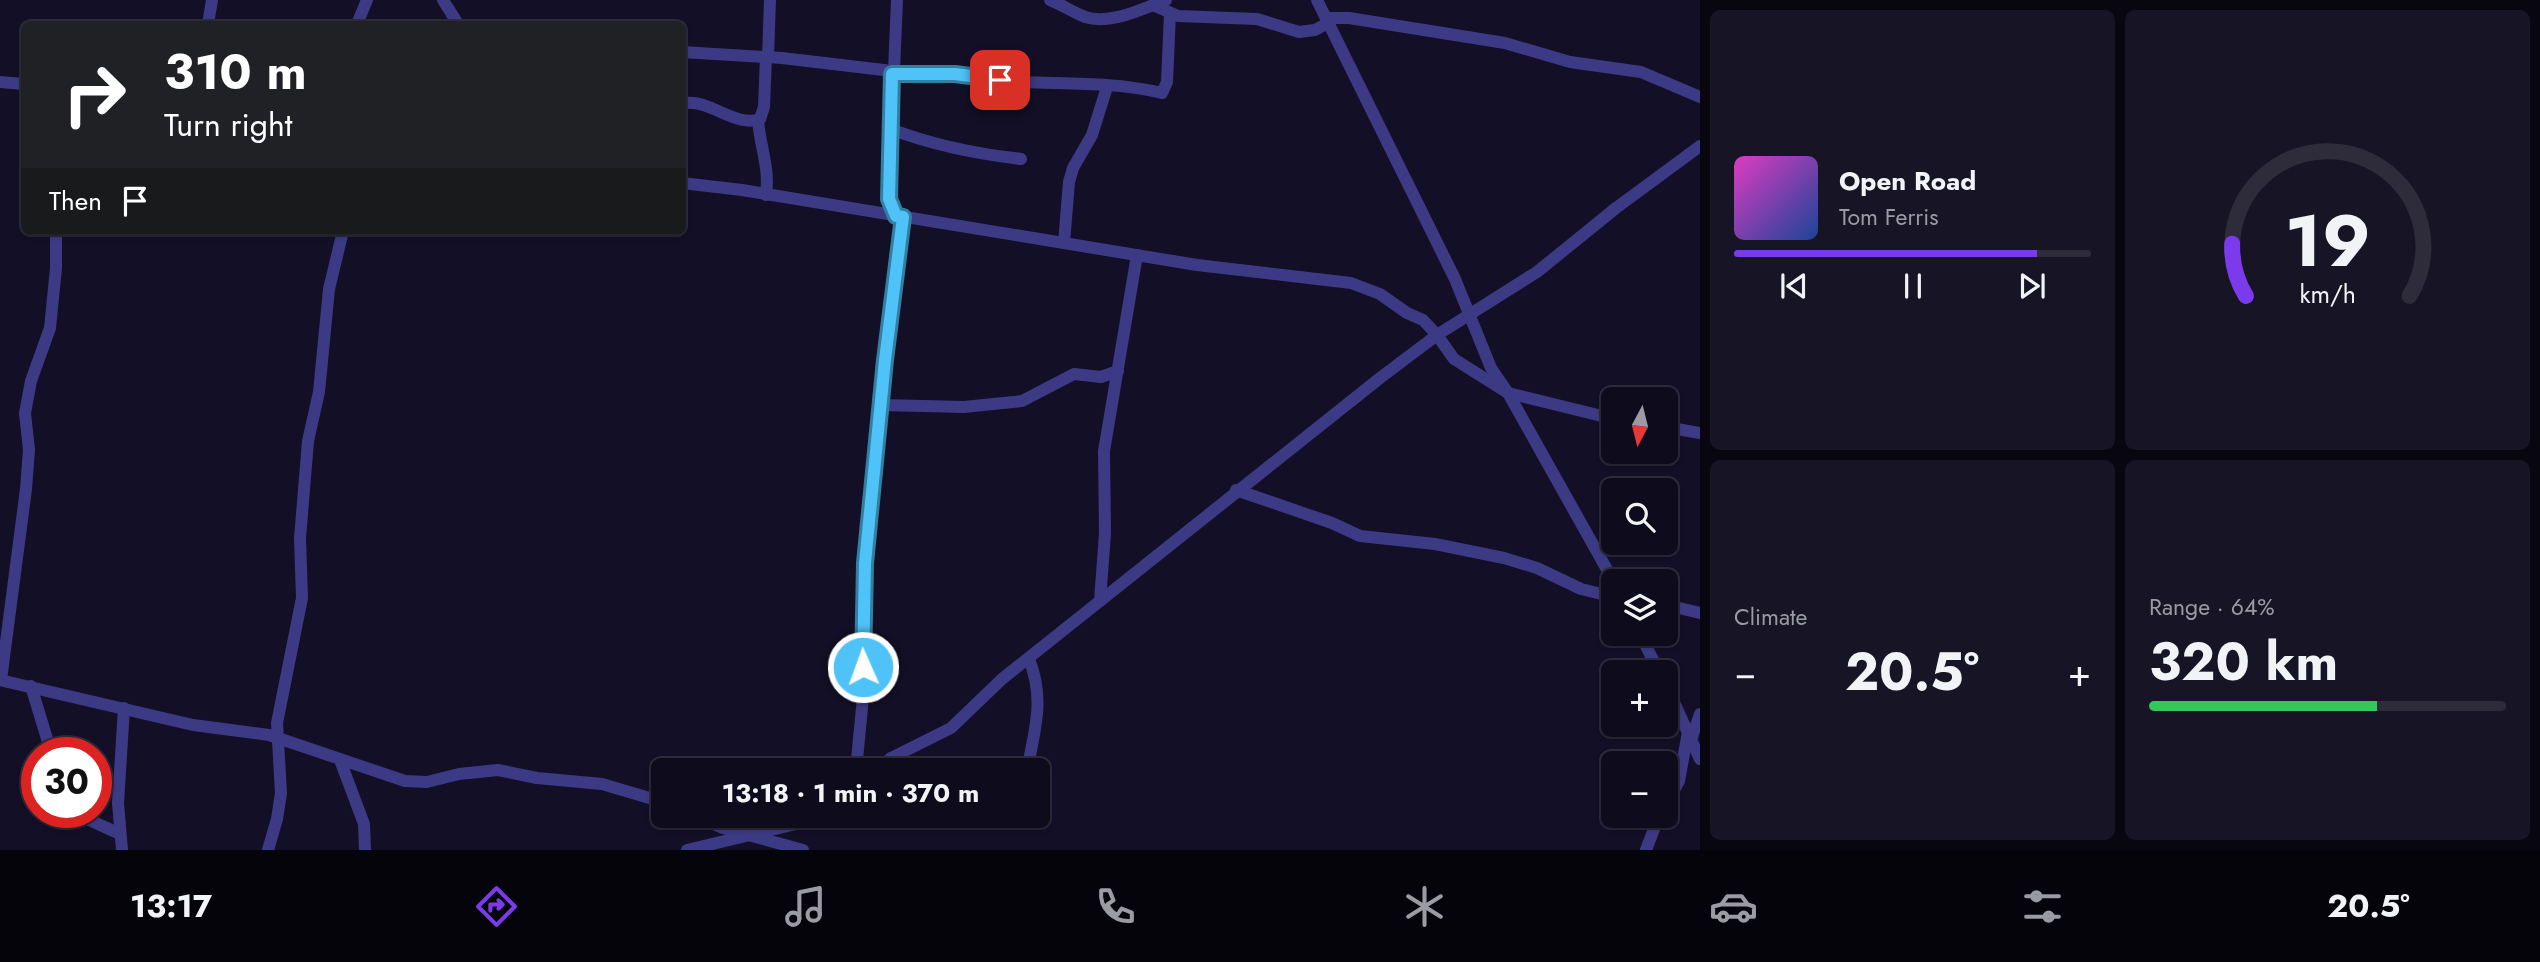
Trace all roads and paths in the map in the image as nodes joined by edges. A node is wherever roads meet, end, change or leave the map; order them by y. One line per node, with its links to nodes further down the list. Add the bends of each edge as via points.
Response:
1 (212, 0): 10 (street)
2 (367, 0): 11 (street)
3 (443, 0): 12 (street)
4 (770, 0): 14 (street)
5 (897, 0): 15 (street)
6 (1050, 0): 8 (street, via 1100,19)
7 (1317, 0): 9 (street)
8 (1163, 6): 9 (street, via 1178,16 1257,19 1299,32 1315,30); 18 (street, via 1164,93)
9 (1327, 20): 19 (street, via 1349,18 1505,43 1570,62 1641,72); 32 (street)
10 (208, 21)
11 (358, 21)
12 (456, 21)
13 (686, 52): 14 (street)
14 (767, 57): 15 (street); 21 (street, via 764,107)
15 (892, 72): 18 (street); 22 (street)
16 (0, 82): 17 (street)
17 (21, 84)
18 (1107, 86): 30 (street, via 1092,135 1069,182)
19 (1700, 97)
20 (686, 103): 21 (street, via 698,103 738,119)
21 (758, 120): 26 (street, via 769,169)
22 (891, 129): 24 (street); 27 (street, via 889,199)
23 (1700, 146): 32 (street, via 1537,272)
24 (1021, 159)
25 (686, 184): 26 (street)
26 (766, 195): 27 (street)
27 (900, 216): 30 (street); 36 (street)
28 (56, 235): 42 (street, via 50,328 25,412 28,471)
29 (342, 235): 56 (street, via 329,289 308,441 300,611)
30 (1064, 243): 31 (street)
31 (1137, 255): 33 (street, via 1358,285 1423,320); 34 (street)
32 (1471, 316): 33 (street); 35 (street, via 1491,368)
33 (1437, 335): 35 (street, via 1454,359); 40 (street)
34 (1118, 371): 36 (street, via 1101,377 1074,374 1022,401 964,407); 45 (street, via 1104,452)
35 (1508, 393): 37 (street); 41 (street)
36 (881, 405): 57 (street, via 863,586 864,687)
37 (1601, 416)
38 (1678, 429): 39 (street)
39 (1700, 433)
40 (1236, 490): 44 (street, via 1360,536 1504,558); 45 (street)
41 (1607, 569)
42 (13, 583): 43 (street); 49 (street)
43 (0, 591)
44 (1601, 594)
45 (1100, 601): 48 (street)
46 (1678, 608): 47 (street)
47 (1700, 613)
48 (1029, 659): 58 (street, via 951,728); 59 (street, via 1039,699)
49 (0, 680): 50 (street)
50 (30, 686): 51 (street); 55 (street)
51 (124, 708): 56 (street); 68 (street)
52 (1678, 710): 54 (street)
53 (1700, 714): 54 (street)
54 (1690, 736): 60 (street); 62 (street)
55 (46, 737)
56 (276, 738): 61 (street); 71 (street, via 281,793)
57 (857, 758)
58 (891, 758)
59 (1029, 758)
60 (1700, 759)
61 (340, 760): 63 (street, via 419,783 498,770 602,784); 72 (street, via 364,824)
62 (1678, 783)
63 (651, 798)
64 (107, 828): 68 (street)
65 (727, 828): 69 (street)
66 (777, 828): 69 (street)
67 (1654, 828): 75 (street)
68 (120, 834): 70 (street)
69 (745, 835): 73 (street); 74 (street)
70 (122, 850)
71 (268, 850)
72 (365, 850)
73 (687, 850)
74 (803, 850)
75 (1646, 850)

